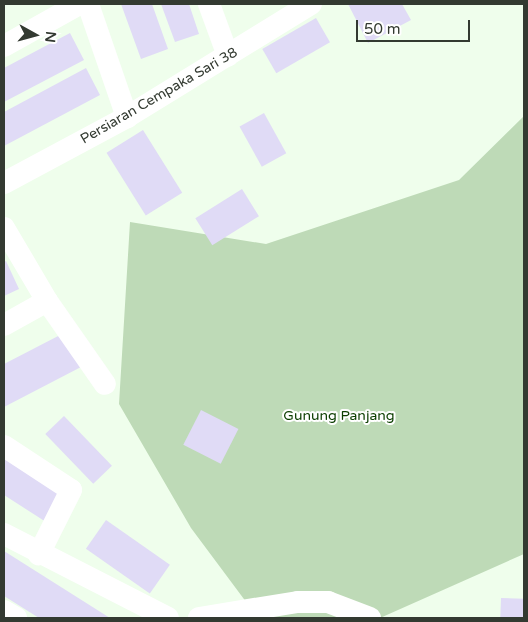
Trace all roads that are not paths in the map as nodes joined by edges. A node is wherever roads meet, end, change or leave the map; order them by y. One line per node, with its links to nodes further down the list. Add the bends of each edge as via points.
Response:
1 (80, 4): 5 (street)
2 (88, 4): 7 (street)
3 (209, 4): 6 (street)
4 (311, 4): 6 (street, Persiaran Cempaka Sari 38)
5 (4, 46)
6 (228, 56): 7 (street, Persiaran Cempaka Sari 38)
7 (127, 117): 8 (street, Persiaran Cempaka Sari 38)
8 (4, 182)
9 (4, 228): 10 (street)
10 (47, 301): 11 (street); 12 (street)
11 (4, 325)
12 (105, 384)
13 (4, 446): 15 (street, via 71,490)
14 (4, 534): 15 (street)
15 (39, 554): 18 (street)
16 (4, 611): 17 (street)
17 (16, 618)
18 (165, 618)
19 (199, 618): 20 (street, via 298,602 328,602)
20 (370, 618)

